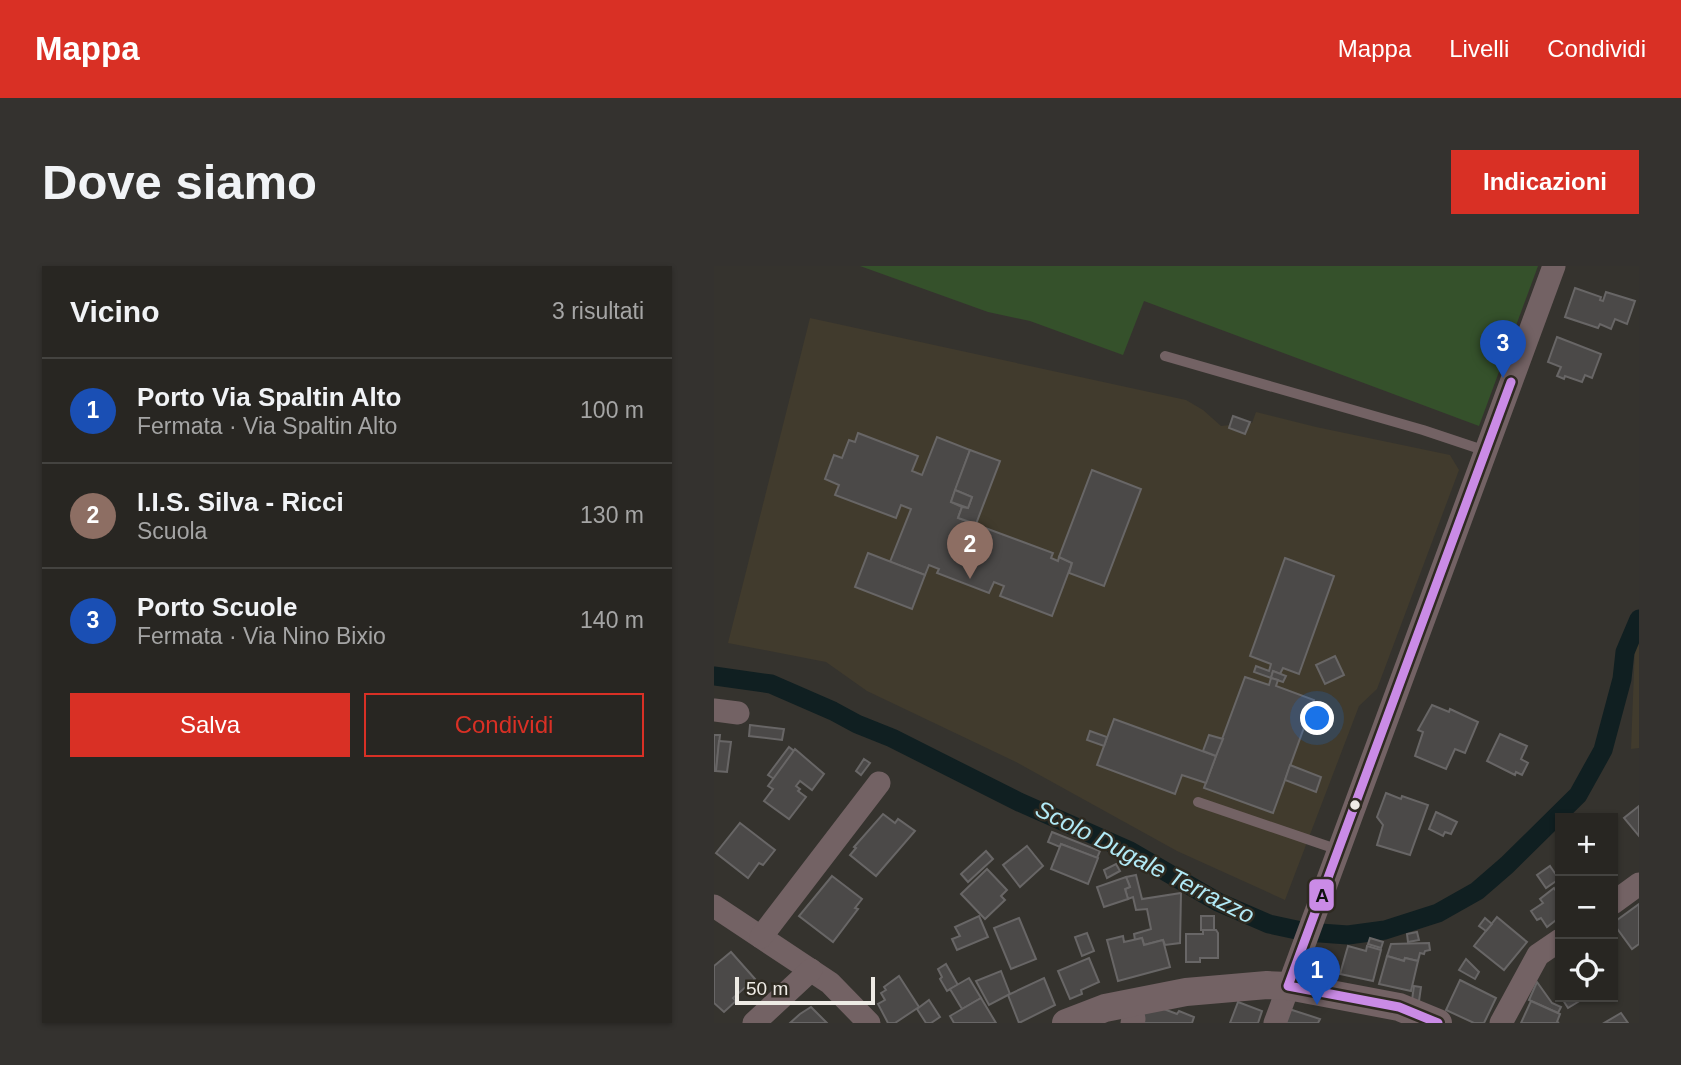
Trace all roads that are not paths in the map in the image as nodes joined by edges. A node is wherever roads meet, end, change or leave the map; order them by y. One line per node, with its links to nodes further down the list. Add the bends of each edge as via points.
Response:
1 (1554, 266): 3 (street)
2 (1165, 356): 3 (lane)
3 (1486, 451): 8 (street)
4 (714, 710): 5 (street)
5 (738, 713)
6 (879, 783): 12 (street)
7 (1198, 802): 8 (lane)
8 (1339, 850): 15 (street)
9 (1639, 884): 10 (street)
10 (1618, 899)
11 (714, 906): 12 (street)
12 (761, 937): 14 (street)
13 (1555, 943): 22 (street, via 1538,955)
14 (811, 970): 18 (street); 19 (street)
15 (1288, 986): 16 (street, via 1185,992); 17 (street, via 1399,1007); 21 (street)
16 (1132, 1013): 20 (street, via 1105,1008)
17 (1434, 1022)
18 (754, 1023)
19 (869, 1023)
20 (1066, 1023)
21 (1275, 1023)
22 (1501, 1023)

